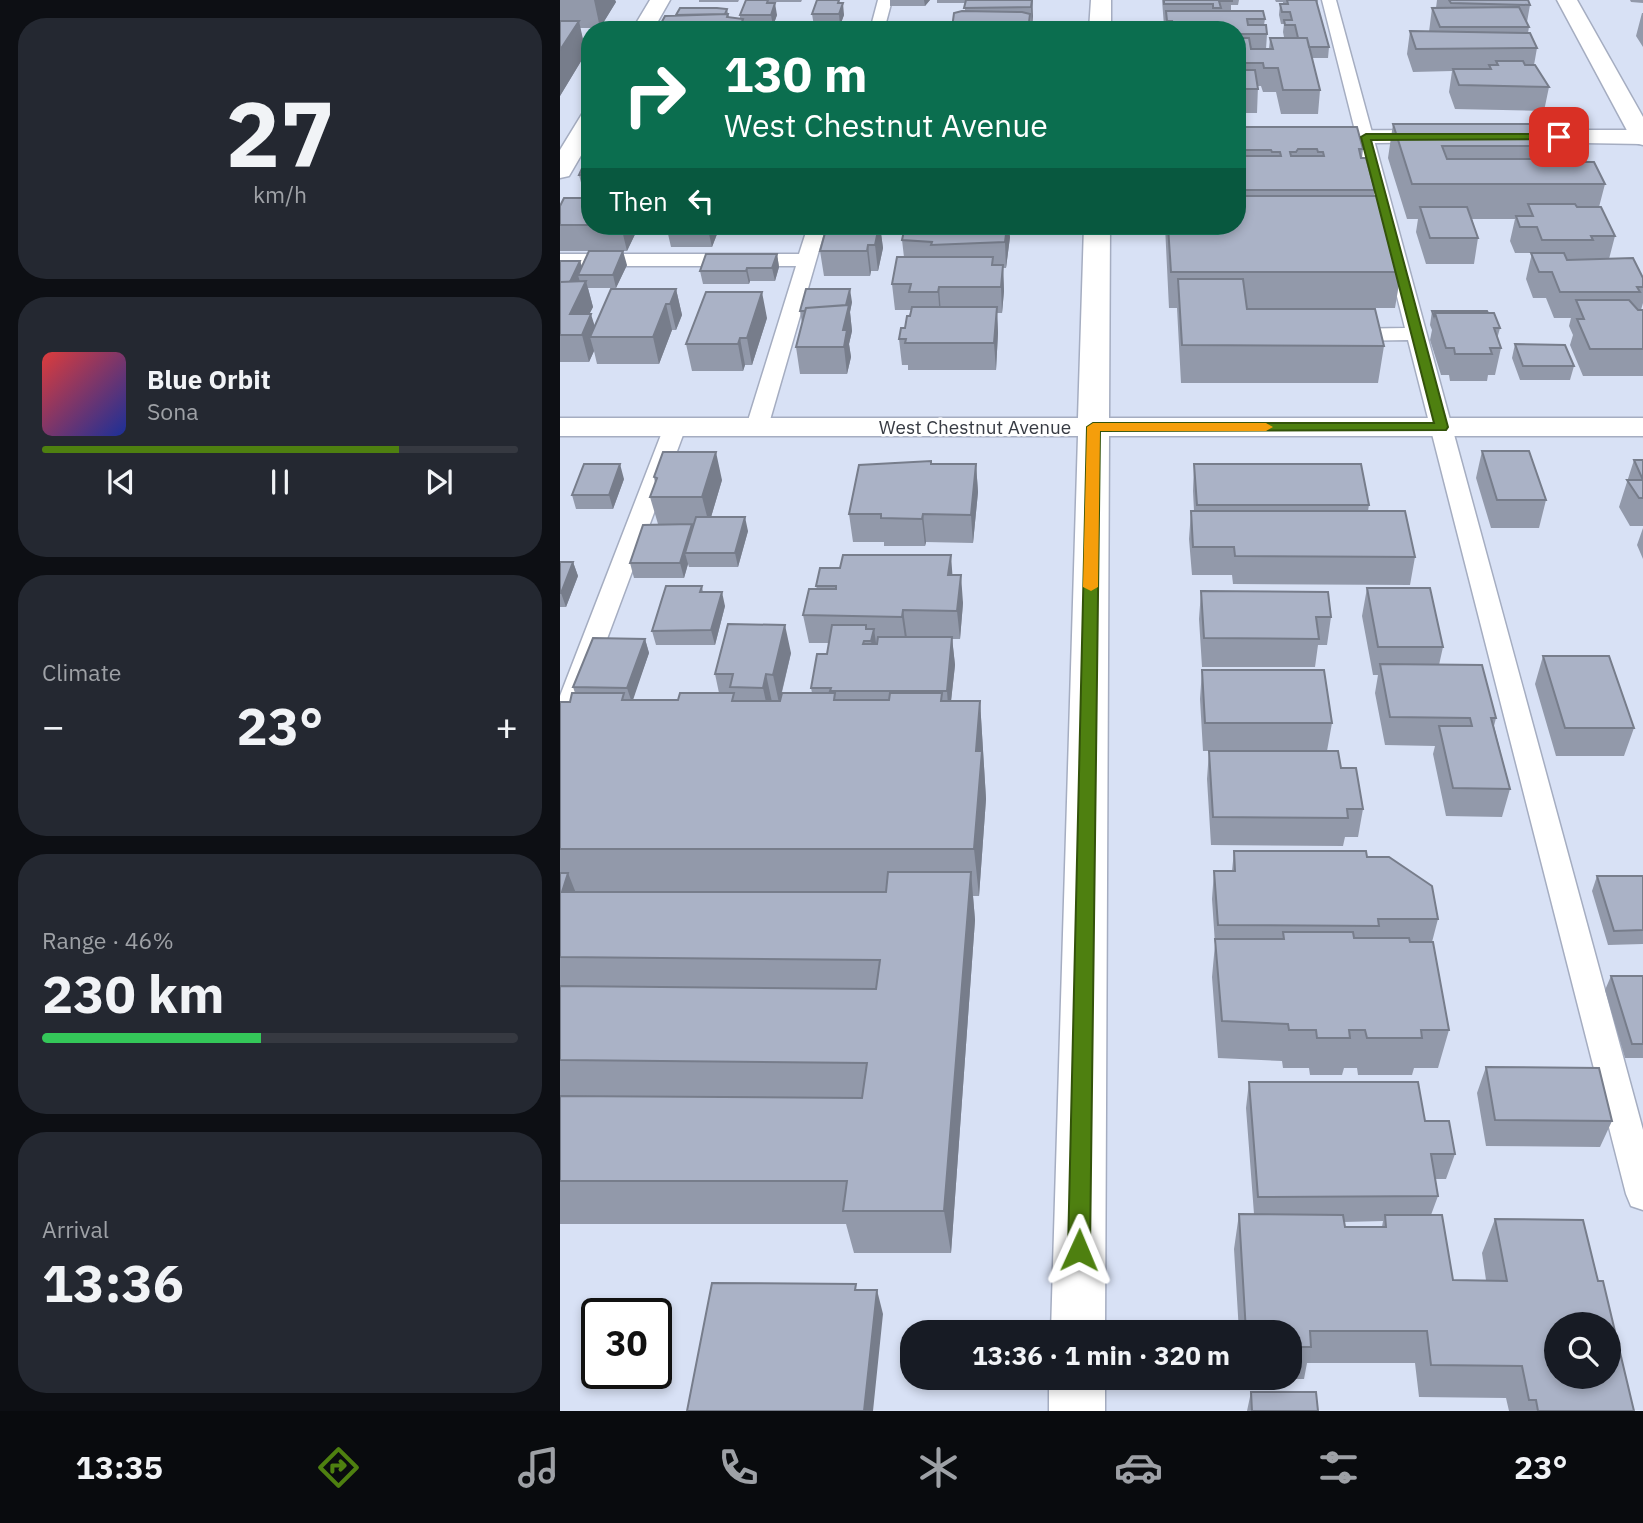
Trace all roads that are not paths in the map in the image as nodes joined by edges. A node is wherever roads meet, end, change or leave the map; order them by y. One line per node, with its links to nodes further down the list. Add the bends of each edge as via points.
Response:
1 (660, 0): 6 (street)
2 (885, 0): 7 (lane)
3 (1101, 0): 8 (street)
4 (1329, 0): 9 (lane)
5 (1567, 0): 12 (street)
6 (647, 21)
7 (879, 21)
8 (1100, 21)
9 (1366, 137): 10 (street); 13 (street); 20 (lane)
10 (1462, 137)
11 (1504, 137): 12 (street)
12 (1643, 137)
13 (1246, 138)
14 (581, 140): 15 (street)
15 (560, 171)
16 (815, 235): 19 (lane)
17 (1097, 235): 25 (street)
18 (560, 260): 19 (lane)
19 (808, 260): 24 (lane)
20 (1417, 334): 21 (lane); 26 (lane)
21 (1327, 335)
22 (560, 427): 23 (street, West Chestnut Avenue)
23 (675, 427): 24 (street, West Chestnut Avenue); 28 (lane)
24 (757, 427): 25 (street, West Chestnut Avenue)
25 (1093, 427): 26 (street, West Chestnut Avenue); 30 (street)
26 (1442, 427): 27 (street, West Chestnut Avenue); 29 (lane)
27 (1643, 427)
28 (560, 730)
29 (1643, 1194)
30 (1078, 1320)
31 (1077, 1390): 32 (street)
32 (1077, 1411)

